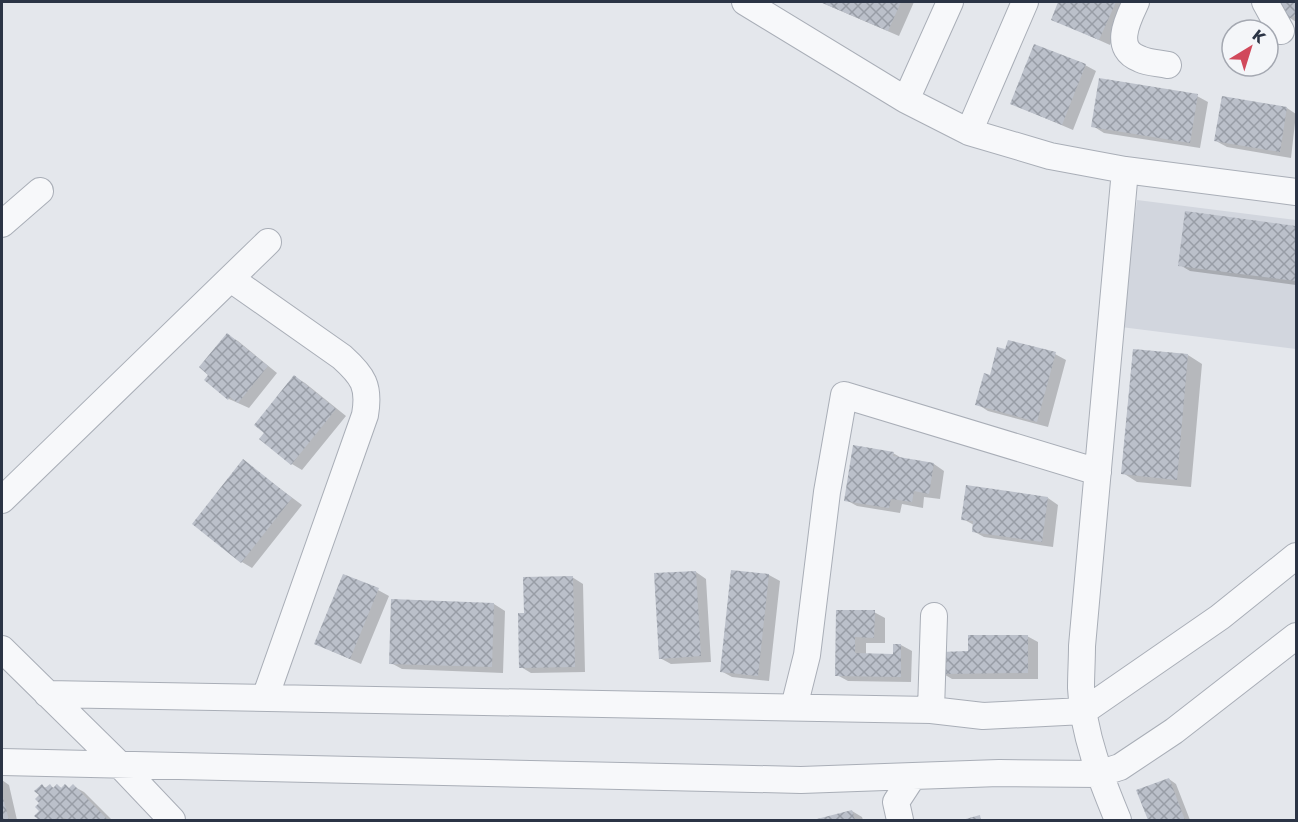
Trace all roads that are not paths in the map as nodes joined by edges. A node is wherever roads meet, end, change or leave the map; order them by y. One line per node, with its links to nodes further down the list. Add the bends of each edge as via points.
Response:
1 (745, 2): 8 (street)
2 (950, 2): 8 (street)
3 (1025, 2): 9 (street)
4 (1136, 2): 7 (street, via 1123,32 1126,46 1139,59)
5 (1264, 2): 6 (street)
6 (1281, 32)
7 (1168, 65)
8 (906, 100): 9 (street)
9 (969, 132): 10 (street, via 1050,156)
10 (1125, 170): 12 (street); 16 (street)
11 (40, 191): 13 (street)
12 (1296, 192)
13 (2, 224)
14 (268, 242): 15 (street)
15 (231, 279): 17 (street); 23 (street, via 342,357 355,369 366,389 367,401)
16 (1098, 472): 24 (street, via 844,395 827,492 807,655); 26 (street, via 1083,646)
17 (2, 500)
18 (1296, 556): 26 (street, via 1220,617)
19 (934, 616): 25 (street)
20 (1296, 636): 29 (street, via 1174,731 1120,767)
21 (2, 649): 22 (street)
22 (47, 694): 23 (street); 28 (street)
23 (265, 698): 24 (street)
24 (794, 707): 25 (street)
25 (931, 710): 26 (street, via 984,716)
26 (1084, 711): 29 (street)
27 (2, 762): 28 (street)
28 (118, 764): 30 (street, via 801,780); 31 (street)
29 (1098, 774): 30 (street); 33 (street)
30 (913, 776): 32 (street, via 896,802)
31 (172, 820)
32 (900, 820)
33 (1118, 820)

